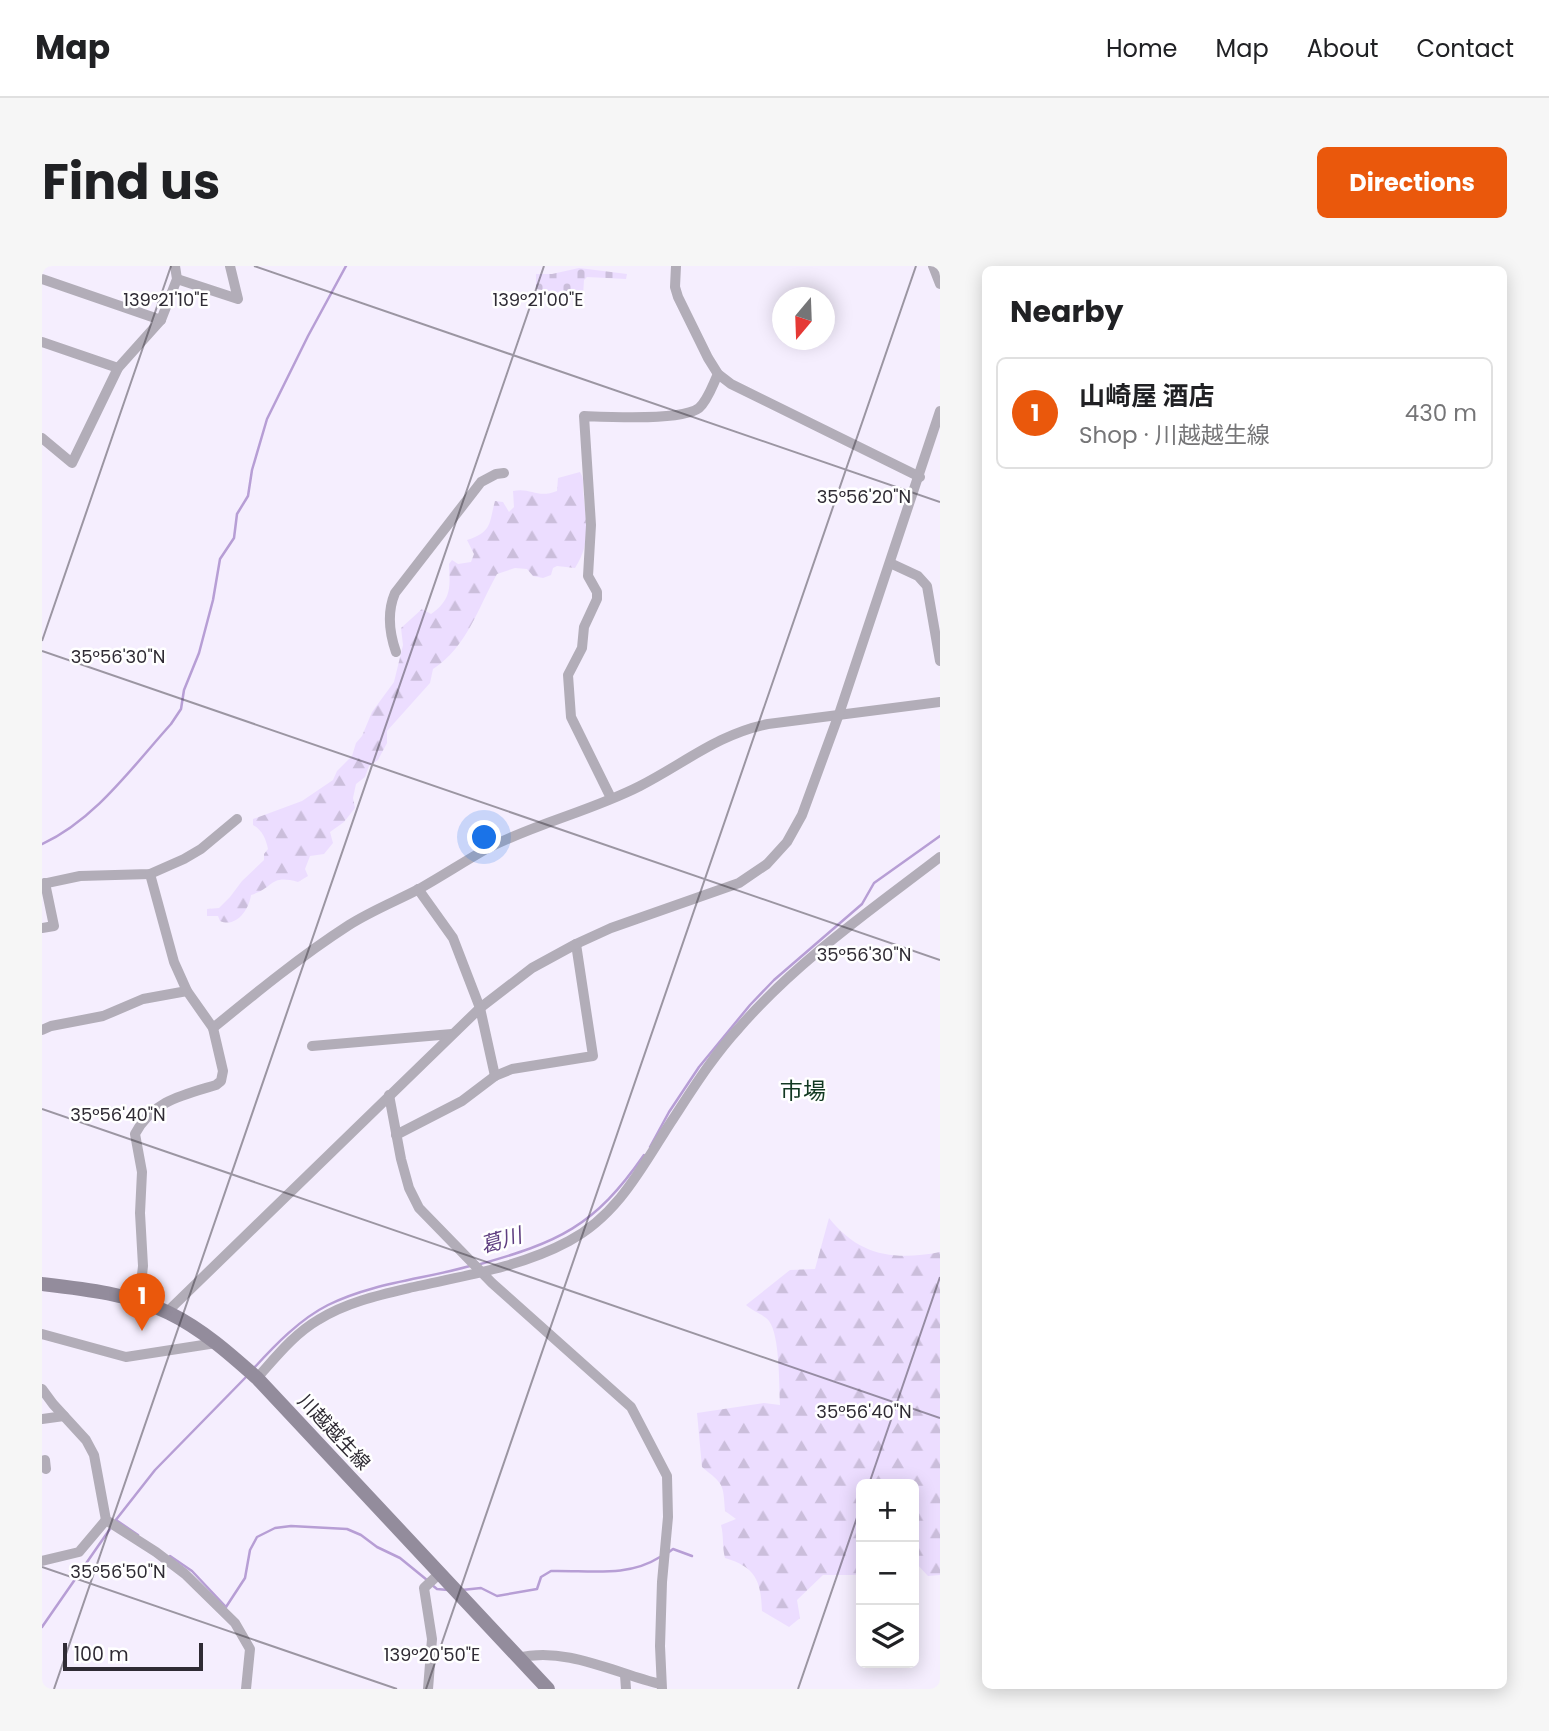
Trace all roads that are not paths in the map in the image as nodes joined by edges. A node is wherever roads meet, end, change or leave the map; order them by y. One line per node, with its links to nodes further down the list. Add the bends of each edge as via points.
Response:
1 (175, 266): 6 (street)
2 (230, 266): 6 (street, via 238,299)
3 (676, 266): 11 (street, via 678,297)
4 (933, 266): 7 (street)
5 (42, 279): 8 (street)
6 (177, 279): 8 (street)
7 (940, 284)
8 (162, 320): 10 (street)
9 (42, 342): 10 (street)
10 (118, 368): 13 (street, via 72,463)
11 (718, 374): 15 (street); 21 (street, via 697,410 584,416 591,525 588,576 597,598 584,627 582,649 568,675 570,717)
12 (940, 411): 15 (street)
13 (42, 438)
14 (504, 473): 17 (street, via 481,482 395,593 390,615)
15 (919, 477): 16 (street)
16 (890, 563): 18 (street, via 918,576 927,586); 20 (street)
17 (396, 652)
18 (940, 661)
19 (940, 702): 20 (street)
20 (839, 714): 21 (street, via 746,729); 28 (street, via 795,830 767,864 739,883)
21 (611, 798): 26 (street, via 488,849)
22 (237, 818): 24 (street, via 201,849)
23 (940, 857): 38 (street, via 836,936 739,1027 696,1084 633,1183 602,1218 570,1241)
24 (150, 874): 25 (street, via 80,876); 29 (street)
25 (44, 883): 27 (street, via 54,926)
26 (418, 889): 30 (street, via 453,938); 31 (street, via 350,924)
27 (42, 928)
28 (576, 944): 30 (street, via 532,968); 35 (street, via 593,1056)
29 (187, 991): 31 (street); 32 (street, via 143,999 103,1016)
30 (480, 1008): 33 (street); 35 (street)
31 (213, 1028): 40 (street, via 221,1081 169,1099 145,1118 135,1134 142,1172)
32 (42, 1030)
33 (452, 1034): 34 (street); 36 (street)
34 (312, 1046)
35 (495, 1076): 37 (street, via 462,1101)
36 (389, 1095): 37 (street); 41 (street)
37 (396, 1135): 38 (street, via 409,1188 419,1208)
38 (481, 1272): 44 (street, via 345,1306 317,1320); 53 (street, via 631,1407 667,1476)
39 (42, 1284): 40 (main road, 川越越生線)
40 (139, 1301): 41 (main road, 川越越生線)
41 (167, 1312): 43 (main road, 川越越生線)
42 (42, 1334): 43 (street, via 126,1357)
43 (216, 1343): 44 (main road, 川越越生線)
44 (253, 1375): 50 (main road, 川越越生線)
45 (42, 1389): 46 (street)
46 (64, 1416): 47 (street); 48 (street, via 94,1455)
47 (42, 1419)
48 (106, 1520): 49 (street, via 79,1552); 54 (street, via 185,1574 235,1623 250,1649)
49 (42, 1561)
50 (440, 1573): 51 (main road, 川越越生線); 55 (street, via 424,1588 432,1639)
51 (518, 1658): 52 (street, via 536,1653 555,1655); 56 (main road, 川越越生線)
52 (625, 1675): 53 (street); 57 (street)
53 (661, 1687)
54 (246, 1689)
55 (428, 1689)
56 (548, 1689)
57 (626, 1689)

